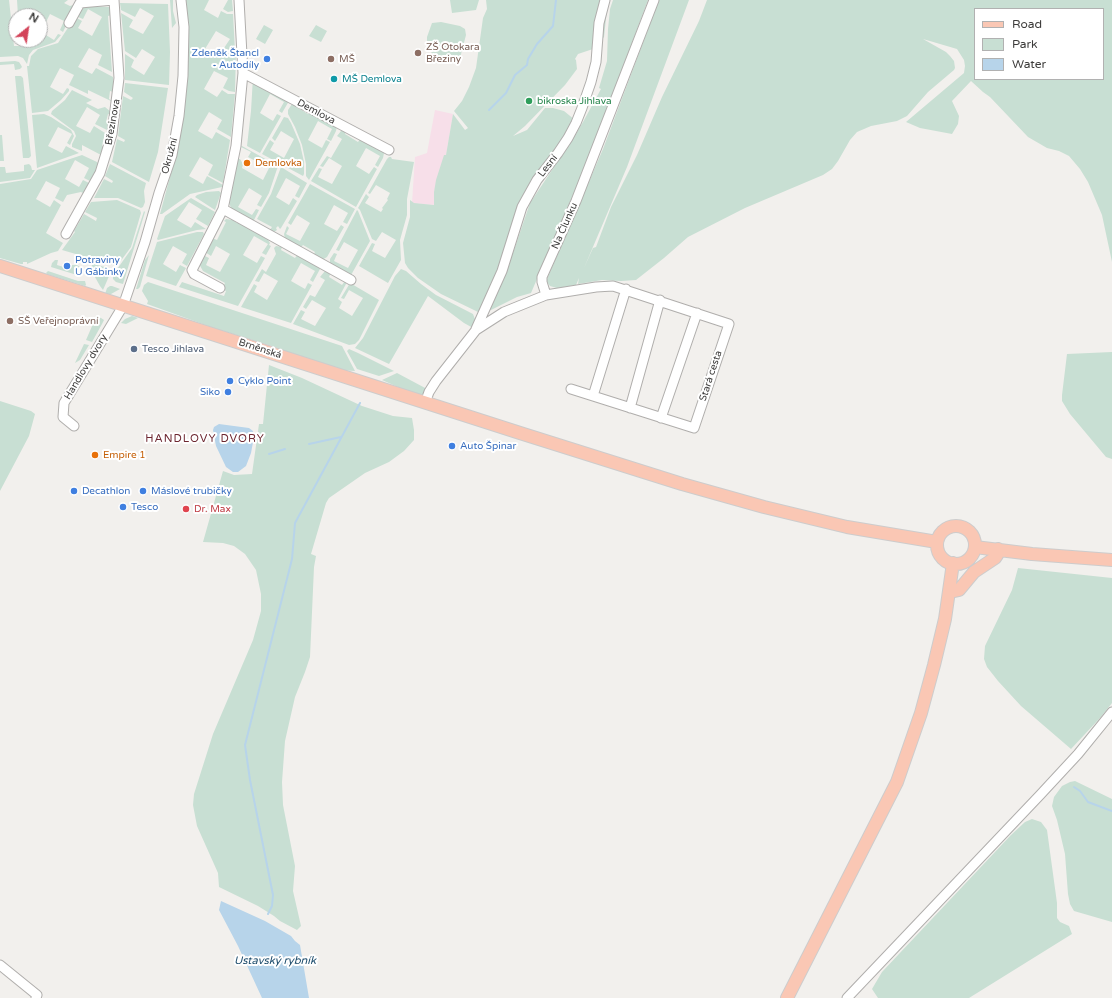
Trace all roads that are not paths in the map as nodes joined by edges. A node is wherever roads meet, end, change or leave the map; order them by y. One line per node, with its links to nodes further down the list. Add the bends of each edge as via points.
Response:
1 (114, 0): 6 (street, Březinova); 11 (street, Březinova, via 119,78 112,134 100,173)
2 (181, 0): 18 (street, Okružní, via 184,27 183,76 172,155)
3 (239, 0): 8 (street)
4 (605, 0): 20 (street, Lesní, via 599,23 596,62 582,108 568,138 537,180 522,207 502,272)
5 (654, 0): 16 (street, Na Člunku, via 576,200 542,277)
6 (76, 2): 7 (street, Březinova)
7 (69, 23)
8 (243, 72): 9 (street, Demlova); 10 (street, via 236,146)
9 (390, 150)
10 (223, 209): 13 (street); 14 (street, via 192,270 194,274)
11 (66, 234)
12 (0, 266): 18 (main road, Brněnská)
13 (351, 280)
14 (220, 288)
15 (626, 289): 16 (street, Stará cesta, via 609,286); 17 (street, Stará cesta); 22 (street)
16 (546, 295): 20 (street, via 504,312)
17 (660, 300): 19 (street, Stará cesta); 24 (street)
18 (123, 306): 23 (main road, Brněnská); 26 (street, Handlovy dvory, via 64,404 63,417)
19 (697, 313): 25 (street); 25 (street, Stará cesta, via 729,324 694,428)
20 (476, 330): 23 (street, via 436,381)
21 (572, 389): 22 (street, Stará cesta)
22 (593, 396): 24 (street, Stará cesta)
23 (426, 403): 27 (main road, Brněnská, via 682,484 764,507 847,527)
24 (630, 408): 25 (street, Stará cesta)
25 (661, 418)
26 (74, 426)
27 (937, 542): 28 (main road, via 946,529 961,527 973,537); 31 (main road, via 941,556)
28 (975, 548): 29 (main road); 31 (main road, via 965,562)
29 (998, 549): 30 (main road); 32 (main road, via 995,558 974,572 959,590)
30 (1112, 560)
31 (953, 564): 32 (main road)
32 (950, 592): 36 (main road, via 928,690 897,782)
33 (1112, 712): 37 (street, via 1078,754)
34 (0, 965): 35 (street, via 37,995)
35 (36, 998)
36 (787, 998)
37 (847, 998)

